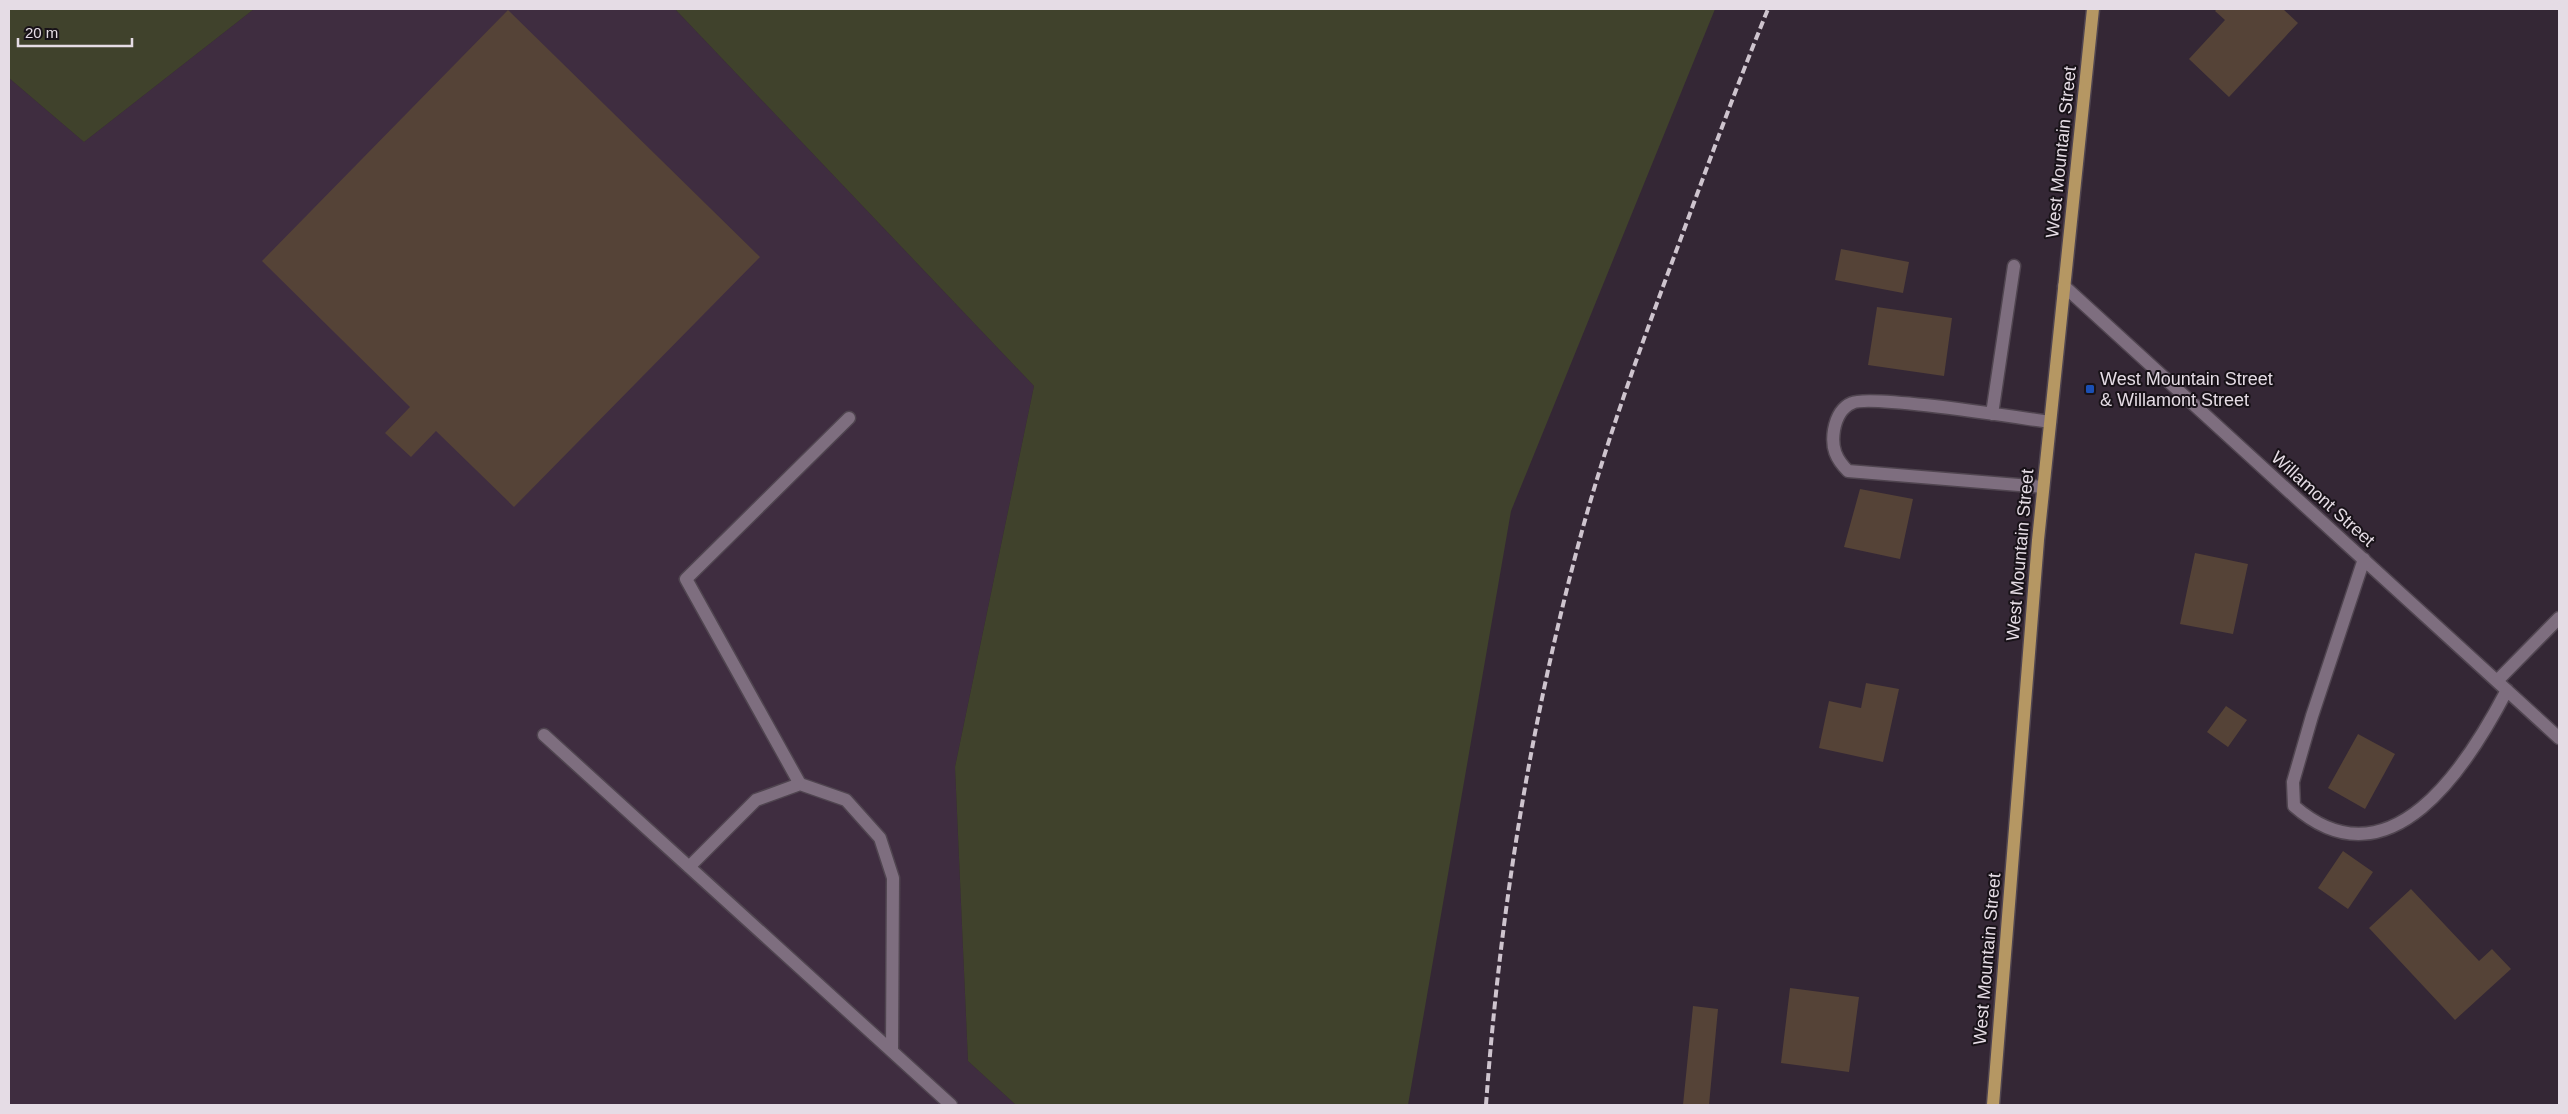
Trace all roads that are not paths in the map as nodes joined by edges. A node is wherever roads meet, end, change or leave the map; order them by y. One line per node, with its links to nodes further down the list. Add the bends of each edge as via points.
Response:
1 (2093, 9): 3 (main road, West Mountain Street)
2 (2014, 266): 4 (street)
3 (2064, 286): 6 (main road, West Mountain Street); 8 (street, Willamont Street)
4 (1992, 414): 6 (street); 7 (street, via 1886,401 1853,402 1842,409 1836,421 1834,451 1848,471)
5 (849, 418): 14 (street, via 686,579)
6 (2050, 422): 7 (main road, West Mountain Street)
7 (2043, 487): 18 (main road, West Mountain Street)
8 (2364, 559): 10 (street, Willamont Street); 11 (street, via 2293,782 2294,806 2327,827 2356,833 2385,830 2410,819 2466,761)
9 (2559, 618): 10 (street)
10 (2497, 681): 11 (street, Willamont Street)
11 (2507, 690): 13 (street, Willamont Street)
12 (544, 735): 15 (street)
13 (2559, 738)
14 (800, 784): 15 (street, via 756,800); 16 (street, via 846,800 880,838 893,878)
15 (689, 866): 16 (street)
16 (892, 1050): 17 (street)
17 (951, 1105)
18 (1993, 1105)

